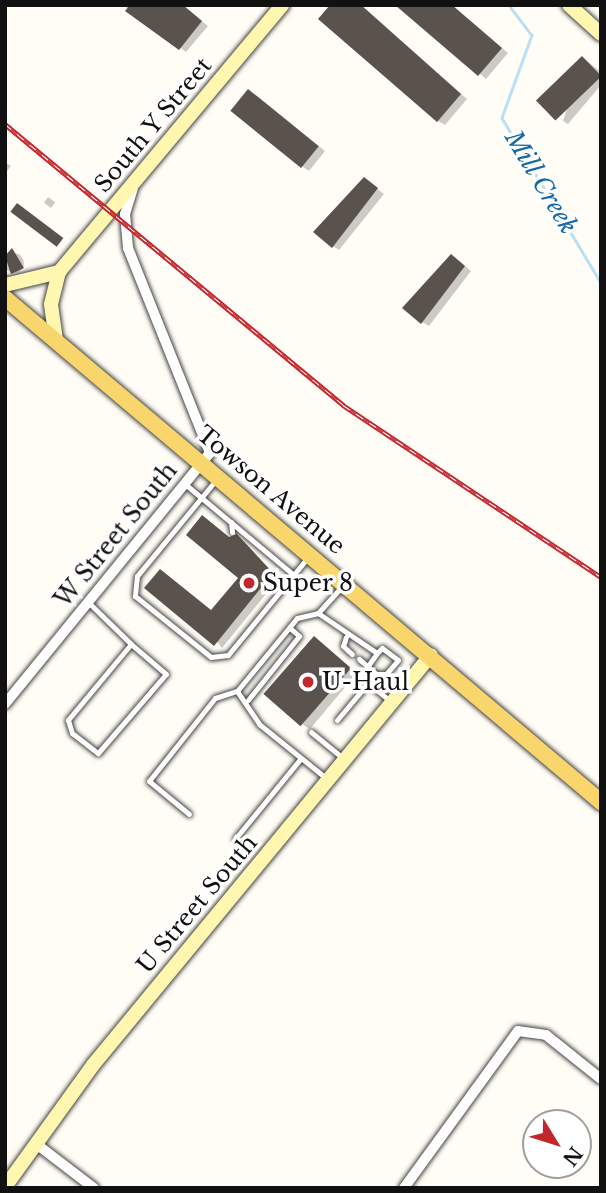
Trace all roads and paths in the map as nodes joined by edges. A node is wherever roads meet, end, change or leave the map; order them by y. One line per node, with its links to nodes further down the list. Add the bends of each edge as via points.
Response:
1 (282, 5): 4 (street, South Y Street)
2 (569, 5): 3 (street)
3 (601, 34)
4 (135, 182): 5 (street, South Y Street); 9 (street, W Street South, via 125,214 128,248 210,453)
5 (59, 272): 6 (street, South Y Street, via 29,284); 8 (street, South Y Street, via 51,304)
6 (5, 285)
7 (5, 298): 8 (main road, Towson Avenue)
8 (55, 340): 9 (main road, Towson Avenue)
9 (203, 462): 10 (main road, Towson Avenue); 11 (street, W Street South)
10 (219, 476): 12 (lane); 17 (main road, Towson Avenue)
11 (185, 484): 12 (lane); 20 (street, W Street South)
12 (202, 497): 13 (lane); 18 (lane, via 137,576 135,596 211,657 228,655)
13 (231, 522): 14 (lane); 16 (lane, via 260,540)
14 (232, 532)
15 (251, 547): 16 (lane)
16 (261, 548): 18 (lane)
17 (311, 554): 18 (lane); 19 (main road, Towson Avenue)
18 (294, 575)
19 (345, 583): 21 (lane); 27 (main road, Towson Avenue)
20 (88, 602): 24 (lane); 35 (street, W Street South)
21 (318, 613): 22 (lane, via 297,618); 23 (lane)
22 (289, 627): 32 (lane); 33 (lane, via 299,636)
23 (346, 637): 25 (lane, via 355,636); 26 (lane, via 343,646)
24 (131, 644): 24 (lane, via 68,720 72,733 98,753 166,674)
25 (377, 653): 29 (lane); 30 (lane, via 382,648 398,660 386,674)
26 (352, 654)
27 (431, 655): 34 (street, U Street South); 41 (main road, Towson Avenue)
28 (359, 659): 29 (lane)
29 (368, 666): 30 (lane)
30 (376, 674): 31 (lane)
31 (368, 683): 34 (lane); 36 (lane)
32 (237, 691): 33 (lane); 42 (lane, via 215,698 149,781)
33 (248, 700): 38 (lane, via 259,724)
34 (393, 703): 39 (street, U Street South)
35 (5, 704)
36 (337, 720)
37 (312, 732): 39 (lane)
38 (301, 758): 40 (lane); 43 (lane)
39 (346, 761): 40 (street, U Street South)
40 (330, 781): 45 (street, U Street South, via 93,1065)
41 (601, 802)
42 (189, 814)
43 (235, 839)
44 (601, 1079): 46 (street, via 535,1029 512,1037)
45 (39, 1146): 47 (street, U Street South); 48 (street)
46 (407, 1183): 49 (street)
47 (5, 1188)
48 (93, 1188)
49 (422, 1188)

